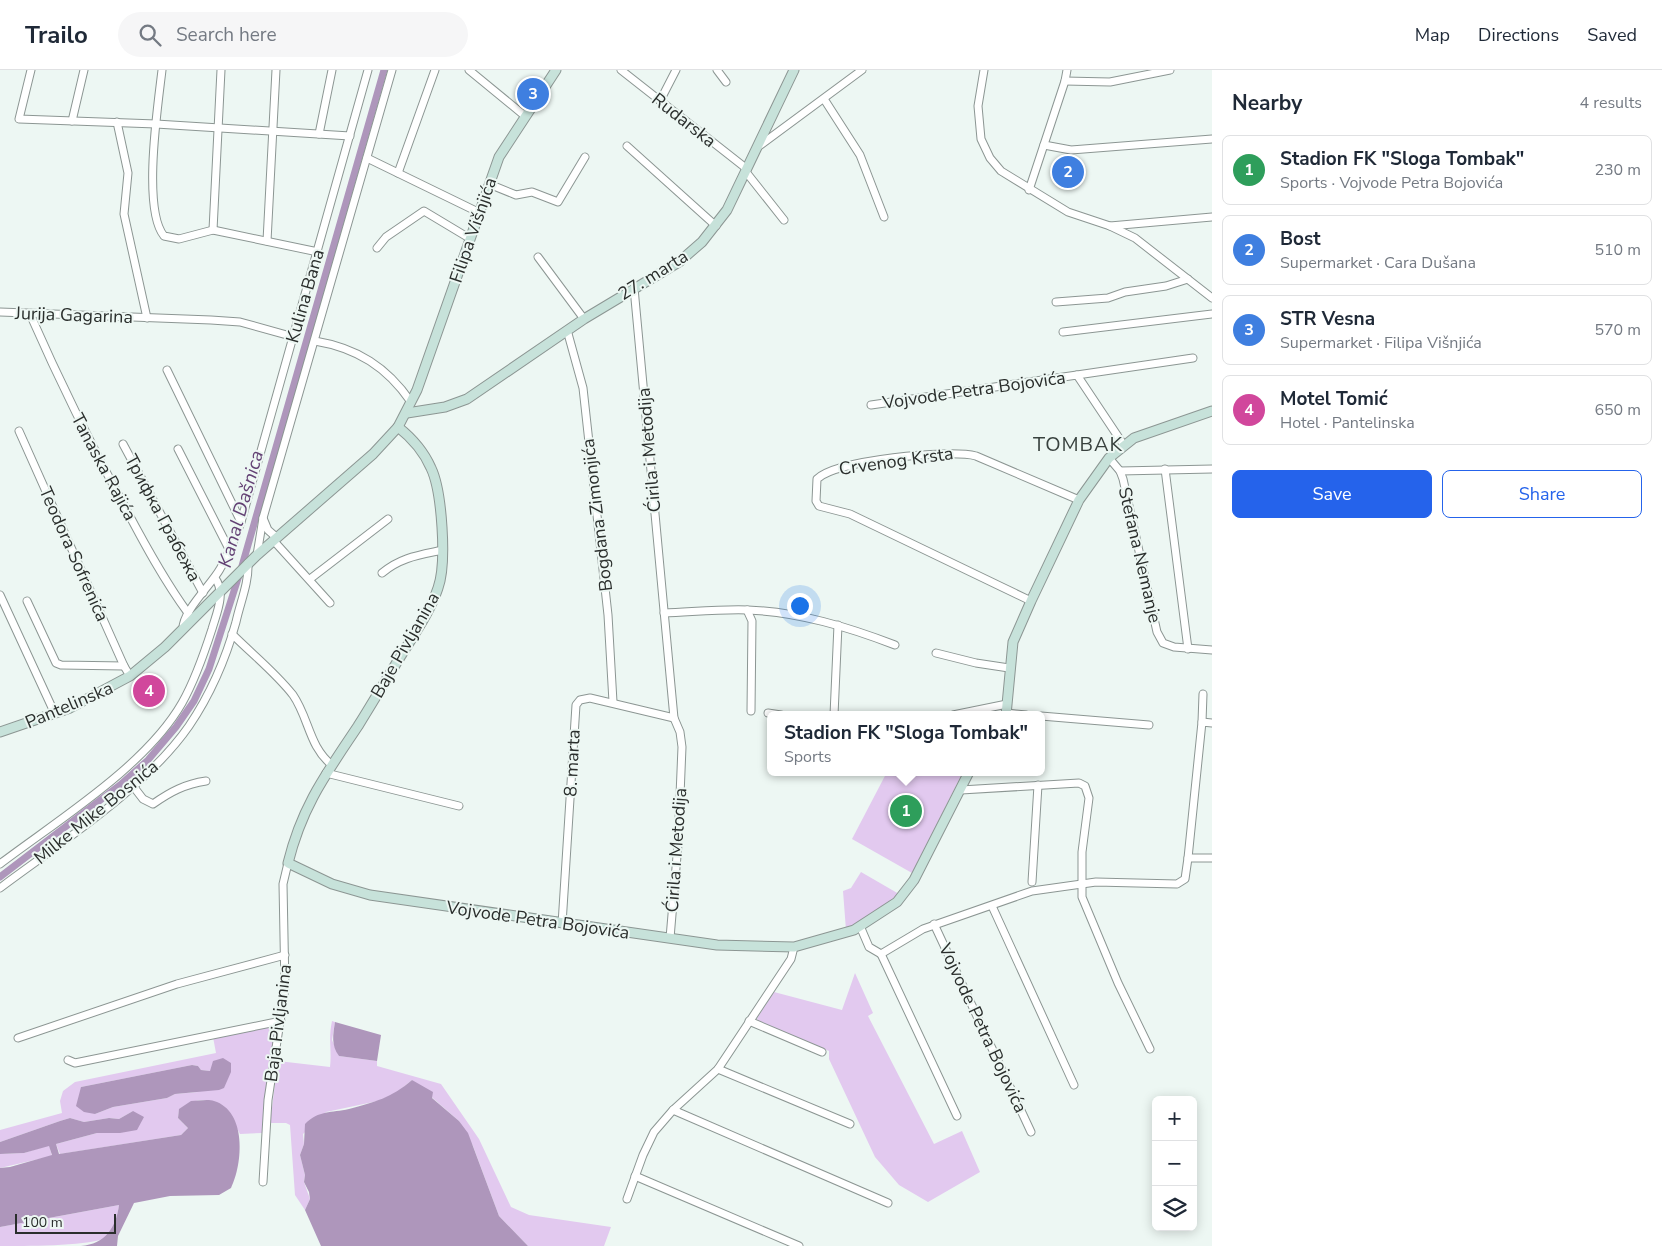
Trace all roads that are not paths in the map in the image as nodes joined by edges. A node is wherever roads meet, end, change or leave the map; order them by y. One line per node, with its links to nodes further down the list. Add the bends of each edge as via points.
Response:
1 (31, 70): 25 (street, via 19,119)
2 (84, 70): 25 (street)
3 (162, 70): 27 (street)
4 (221, 70): 28 (street)
5 (276, 70): 29 (street)
6 (332, 70): 30 (street)
7 (368, 70): 31 (street, Kulina Bana)
8 (392, 70): 37 (street)
9 (434, 70): 39 (street)
10 (469, 70): 24 (street)
11 (556, 70): 24 (street, Filipa Višnjića)
12 (621, 70): 23 (street, Rudarska)
13 (676, 70): 23 (street)
14 (717, 70): 21 (street)
15 (794, 70): 35 (street, 27. marta)
16 (862, 70): 22 (street)
17 (984, 70): 41 (street, via 978,106 981,139 1001,171)
18 (1067, 70): 20 (street)
19 (1170, 70): 20 (street, via 1110,82)
20 (1065, 81): 33 (street)
21 (726, 82)
22 (824, 99): 35 (street); 43 (street, via 860,155)
23 (660, 100): 38 (street, Rudarska)
24 (525, 116): 40 (street, Filipa Višnjića, via 499,157)
25 (72, 121): 26 (street)
26 (117, 122): 27 (street); 61 (street, Jurija Gagarina, via 128,173 124,214)
27 (156, 124): 28 (street); 48 (street, via 153,207 161,231 170,238 178,238)
28 (218, 128): 29 (street); 48 (street)
29 (273, 131): 30 (street); 50 (street)
30 (319, 134): 31 (street)
31 (350, 136): 52 (street, Kulina Bana)
32 (1212, 139): 33 (street, via 1071,150)
33 (1044, 145): 41 (street)
34 (627, 146): 46 (street)
35 (759, 146): 38 (street, 27. marta)
36 (585, 157): 40 (street, via 558,202 532,192 516,195)
37 (367, 158): 39 (street); 66 (street)
38 (746, 171): 45 (street); 46 (street, 27. marta)
39 (398, 173): 42 (street)
40 (489, 184): 42 (street, Filipa Višnjića)
41 (1030, 190): 47 (street, via 1068,212)
42 (478, 212): 49 (street, Filipa Višnjića)
43 (884, 217)
44 (1212, 217): 47 (street)
45 (784, 220)
46 (716, 226): 55 (street, 27. marta, via 679,262)
47 (1110, 226): 54 (street, via 1135,238)
48 (213, 230): 50 (street)
49 (469, 238): 51 (street, via 424,211 386,237); 70 (street, Filipa Višnjića)
50 (267, 242): 52 (street)
51 (377, 248)
52 (318, 252): 65 (street, Kulina Bana)
53 (538, 257): 62 (street)
54 (1188, 279): 56 (street); 57 (street, via 1108,298)
55 (634, 288): 62 (street, 27. marta); 103 (street, Ćirila i Metodija)
56 (1212, 298)
57 (1056, 302)
58 (0, 312): 59 (street, Jurija Gagarina)
59 (30, 314): 61 (street, Jurija Gagarina); 102 (street, Tanaska Rajića, via 65,393 120,498 160,571)
60 (1212, 314): 64 (street)
61 (147, 318): 65 (street, Jurija Gagarina, via 240,322)
62 (584, 319): 63 (street, 27. marta)
63 (567, 330): 73 (street, 27. marta, via 467,398 445,407); 115 (street, Bogdana Zimonjića, via 583,388 608,615)
64 (1063, 332)
65 (294, 337): 86 (street, Kulina Bana)
66 (315, 341): 70 (street, via 348,349 378,364 391,375); 84 (street)
67 (1193, 358): 69 (street, Vojvode Petra Bojovića)
68 (167, 370): 86 (street)
69 (1077, 375): 71 (street, Vojvode Petra Bojovića); 77 (street, Vojvode Petra Bojovića)
70 (411, 402): 73 (street, Filipa Višnjića)
71 (872, 405)
72 (1212, 410): 77 (street)
73 (407, 413): 74 (street, Filipa Višnjića)
74 (398, 427): 87 (street, Filipa Višnjića, via 364,463); 88 (street, Baje Pivljanina, via 411,438 432,468)
75 (19, 431): 111 (street, Teodora Sofrenića)
76 (123, 444): 96 (street, Трифка Грабежа)
77 (1123, 444): 79 (street)
78 (178, 449): 89 (street)
79 (1109, 458): 82 (street, Stefana Nemanje); 83 (street)
80 (1164, 469): 81 (street, Stefana Nemanje); 82 (street, Stefana Nemanje); 108 (street, Stefana Nemanje)
81 (1212, 469)
82 (1120, 471): 108 (street, Stefana Nemanje, via 1157,632 1163,643)
83 (1079, 500): 99 (street); 99 (street, Crvenog Krsta, via 976,456 958,452 852,465 828,471 817,479 816,501 819,506 850,514)
84 (263, 518): 87 (street); 90 (street)
85 (388, 519): 94 (street)
86 (241, 522): 89 (street, Kulina Bana)
87 (275, 538): 90 (street, Filipa Višnjića); 94 (street)
88 (443, 550): 92 (street, via 412,556); 126 (street, Baje Pivljanina, via 439,587 429,608)
89 (230, 551): 93 (street, Kulina Bana)
90 (257, 554): 91 (street, Filipa Višnjića)
91 (248, 563): 95 (street, Pantelinska); 106 (street, Milke Mike Bosnića)
92 (382, 573)
93 (214, 578): 95 (street); 96 (street, Kulina Bana)
94 (310, 579): 100 (street)
95 (221, 589): 105 (street, Pantelinska); 136 (street, via 217,612 195,676 167,724 111,780)
96 (203, 593): 102 (street, Kulina Bana)
97 (0, 596): 119 (street)
98 (28, 601): 111 (street, Pantelinska, via 56,662 61,666)
99 (1031, 601): 112 (street, via 1013,642)
100 (330, 603)
101 (747, 610): 103 (street); 104 (street); 116 (street, via 752,621)
102 (188, 613): 105 (street, Kulina Bana)
103 (664, 613): 121 (street, Ćirila i Metodija)
104 (838, 625): 107 (street); 117 (street)
105 (183, 629): 113 (street, Pantelinska)
106 (232, 634): 126 (street, via 292,693); 130 (street, Milke Mike Bosnića, via 219,670 189,726)
107 (896, 645)
108 (1188, 648): 109 (street, Stefana Nemanje)
109 (1212, 650)
110 (936, 653): 112 (street)
111 (124, 666): 113 (street, Teodora Sofrenića)
112 (1009, 668): 118 (street)
113 (130, 676): 119 (street, Pantelinska)
114 (1203, 694): 122 (street, Vojvode Petra Bojovića)
115 (613, 702): 121 (street, 8. marta); 141 (street, 8. marta, via 590,698 580,700 576,705)
116 (751, 711)
117 (834, 711)
118 (1007, 711)
119 (55, 714): 125 (street, Pantelinska)
120 (1045, 716): 124 (street)
121 (674, 718): 144 (street, Ćirila i Metodija, via 680,732 682,756)
122 (1202, 722): 123 (street); 133 (street, Vojvode Petra Bojovića)
123 (1212, 723)
124 (1149, 725)
125 (0, 732)
126 (329, 769): 132 (street); 135 (street, Baje Pivljanina, via 303,814)
127 (967, 776): 131 (street, Vojvode Petra Bojovića)
128 (206, 781): 130 (street, via 170,792 153,804 142,799)
129 (1038, 785): 131 (street); 137 (street); 138 (street, via 1079,783 1088,792)
130 (134, 786): 139 (street, Milke Mike Bosnića)
131 (961, 790): 143 (street, Vojvode Petra Bojovića, via 907,890 878,916)
132 (459, 806)
133 (1188, 858): 134 (street); 138 (street, Vojvode Petra Bojovića, via 1185,879 1177,884 1116,881)
134 (1212, 858)
135 (288, 863): 141 (street, Vojvode Petra Bojovića, via 332,884 370,895); 147 (street, Baja Pivljanina, via 283,884)
136 (0, 864)
137 (1032, 882)
138 (1081, 884): 140 (street, Vojvode Petra Bojovića, via 1032,891); 151 (street, via 1090,918)
139 (0, 888)
140 (992, 906): 142 (street, Vojvode Petra Bojovića); 155 (street)
141 (562, 924): 144 (street, Vojvode Petra Bojovića)
142 (934, 924): 146 (street, Vojvode Petra Bojovića); 159 (street, Vojvode Petra Bojovića)
143 (860, 926): 145 (street, Vojvode Petra Bojovića, via 841,935); 146 (street, via 869,947)
144 (670, 938): 145 (street, Vojvode Petra Bojovića, via 717,945)
145 (794, 947): 148 (street, via 791,959)
146 (881, 954): 157 (street)
147 (285, 955): 149 (street, Baja Pivljanina); 150 (street, via 176,984)
148 (749, 1020): 152 (street); 154 (street)
149 (281, 1021): 153 (street, via 75,1063); 161 (street, Baja Pivljanina, via 268,1100)
150 (18, 1038)
151 (1150, 1049)
152 (822, 1052)
153 (68, 1060)
154 (718, 1068): 156 (street); 158 (street)
155 (1074, 1085)
156 (673, 1110): 160 (street, via 650,1138); 163 (street)
157 (958, 1116)
158 (850, 1124)
159 (1031, 1132)
160 (635, 1176): 162 (street); 164 (street)
161 (263, 1182)
162 (626, 1199)
163 (888, 1203)
164 (799, 1246)

